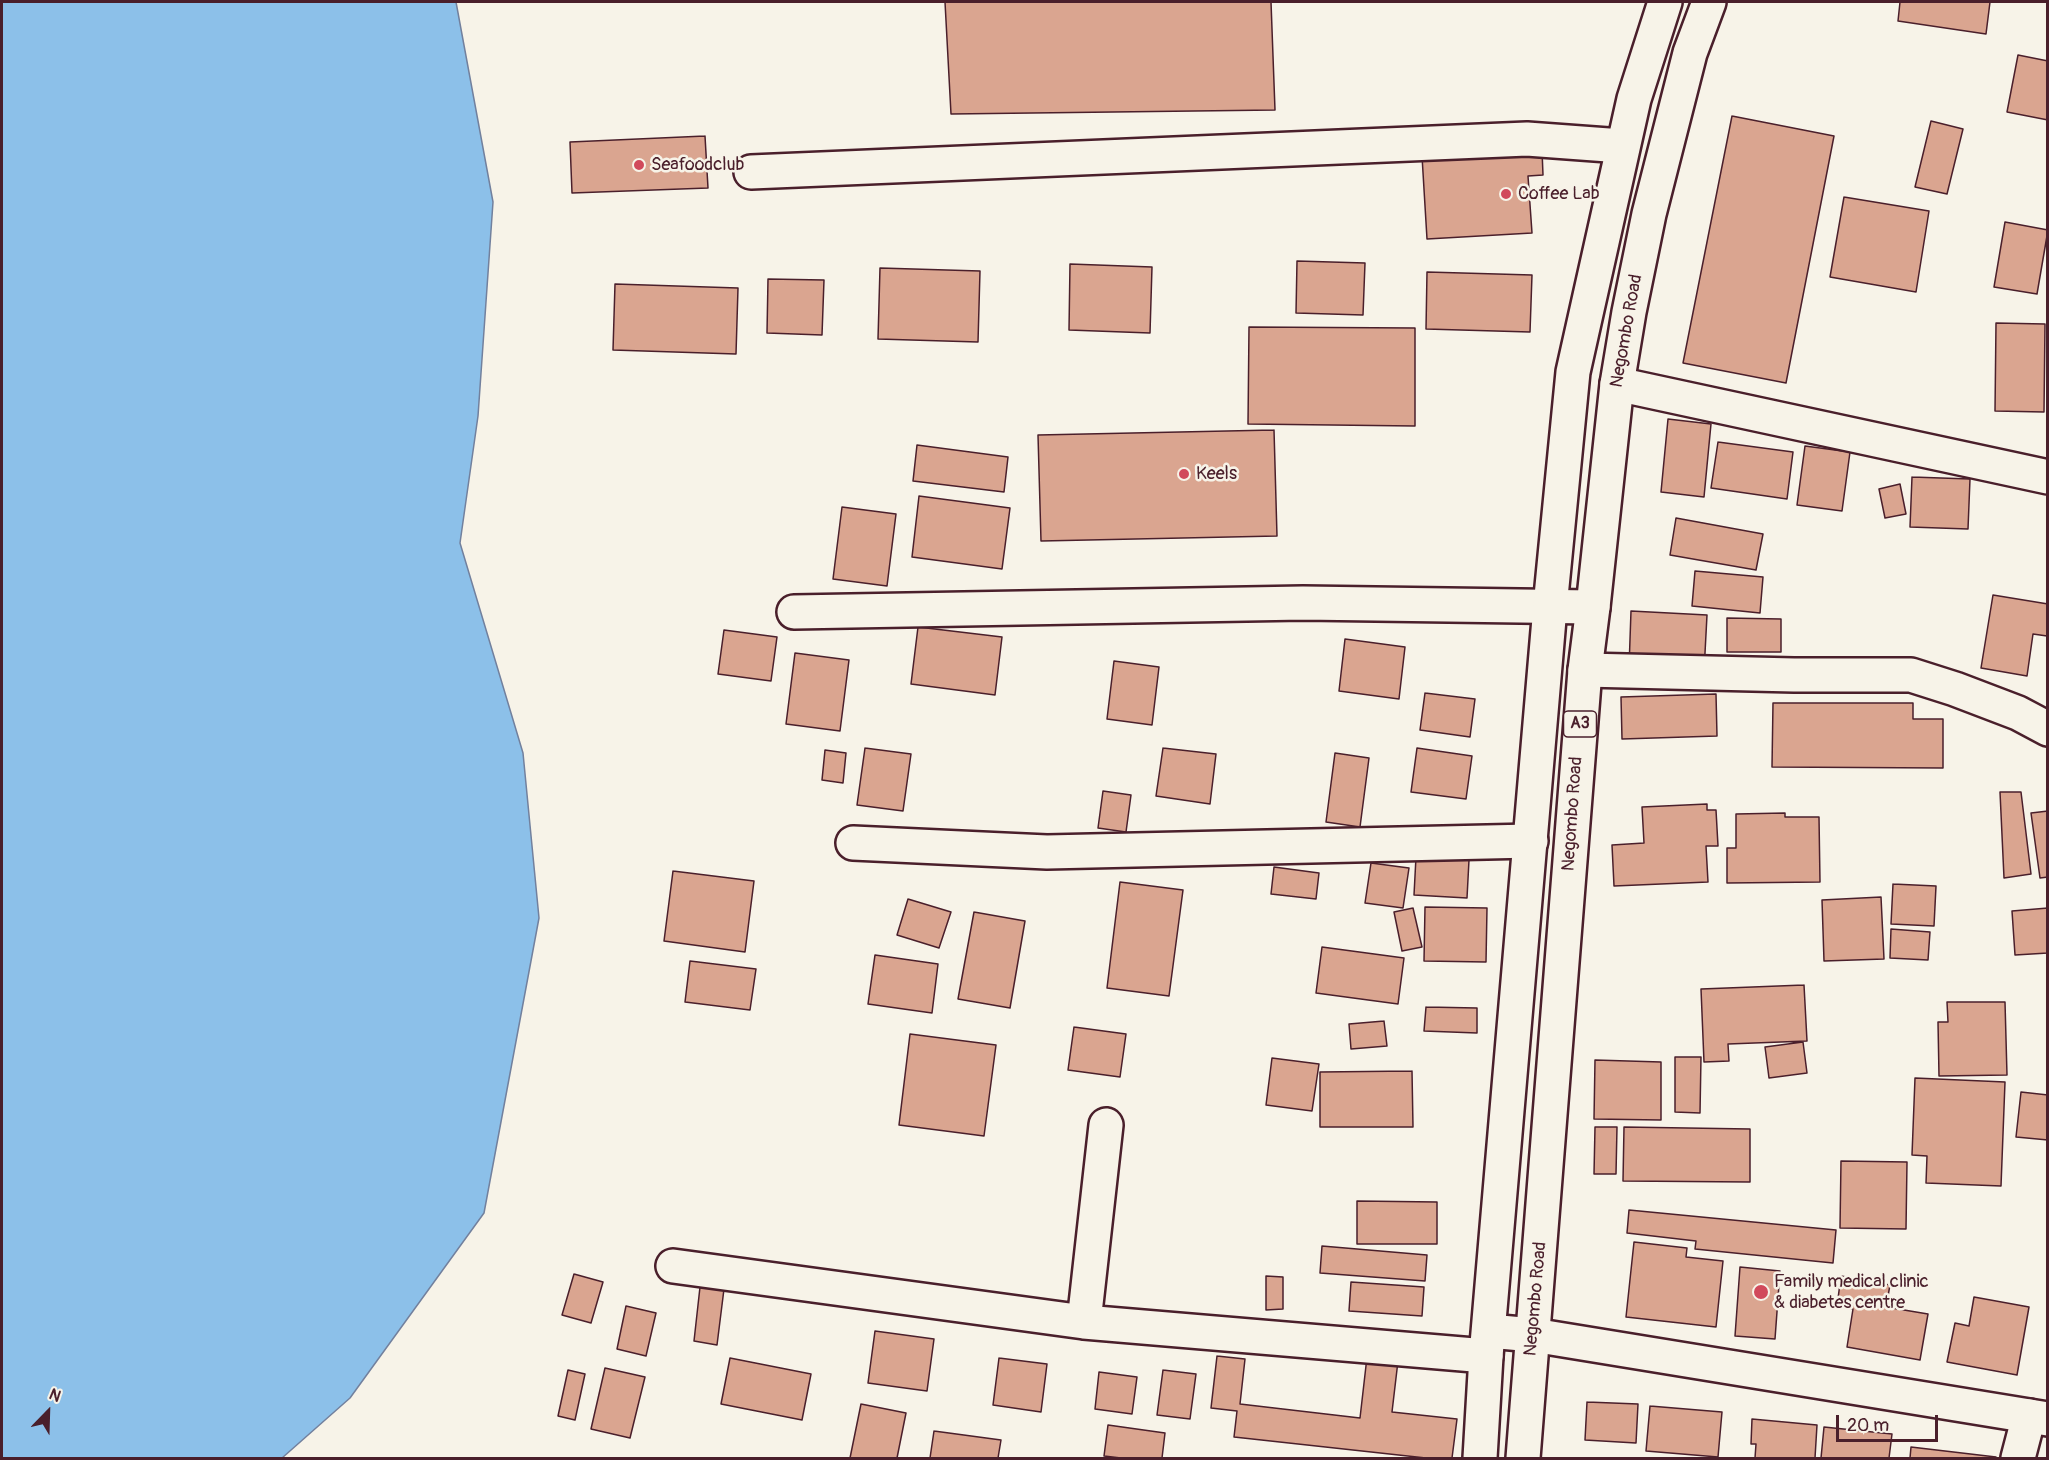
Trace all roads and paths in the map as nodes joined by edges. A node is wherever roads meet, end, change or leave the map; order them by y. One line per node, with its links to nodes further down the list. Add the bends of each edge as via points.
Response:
1 (1665, 2): 3 (main road, A3)
2 (1709, 2): 5 (main road, Negombo Road / A3, via 1690,53 1648,214)
3 (1622, 147): 4 (main road, via 1527,140); 7 (main road, A3, via 1573,372)
4 (751, 172)
5 (1617, 384): 6 (main road); 8 (main road, Negombo Road / A3)
6 (2048, 477)
7 (1550, 607): 8 (main road); 9 (main road, via 1304,603); 12 (main road, A3)
8 (1593, 607): 10 (main road, Negombo Road / A3)
9 (794, 612)
10 (1585, 670): 11 (main road, via 1911,675 1955,688); 17 (main road, Negombo Road / A3)
11 (2048, 729)
12 (1531, 841): 13 (main road, via 1047,852); 18 (main road, A3)
13 (854, 843)
14 (1107, 1125): 16 (main road)
15 (674, 1266): 16 (main road)
16 (1084, 1322): 18 (main road)
17 (1533, 1335): 18 (main road); 19 (main road); 21 (main road, Negombo Road / A3)
18 (1488, 1343): 20 (main road, A3)
19 (2038, 1417): 22 (main road)
20 (1480, 1458)
21 (1522, 1458)
22 (2018, 1458)

